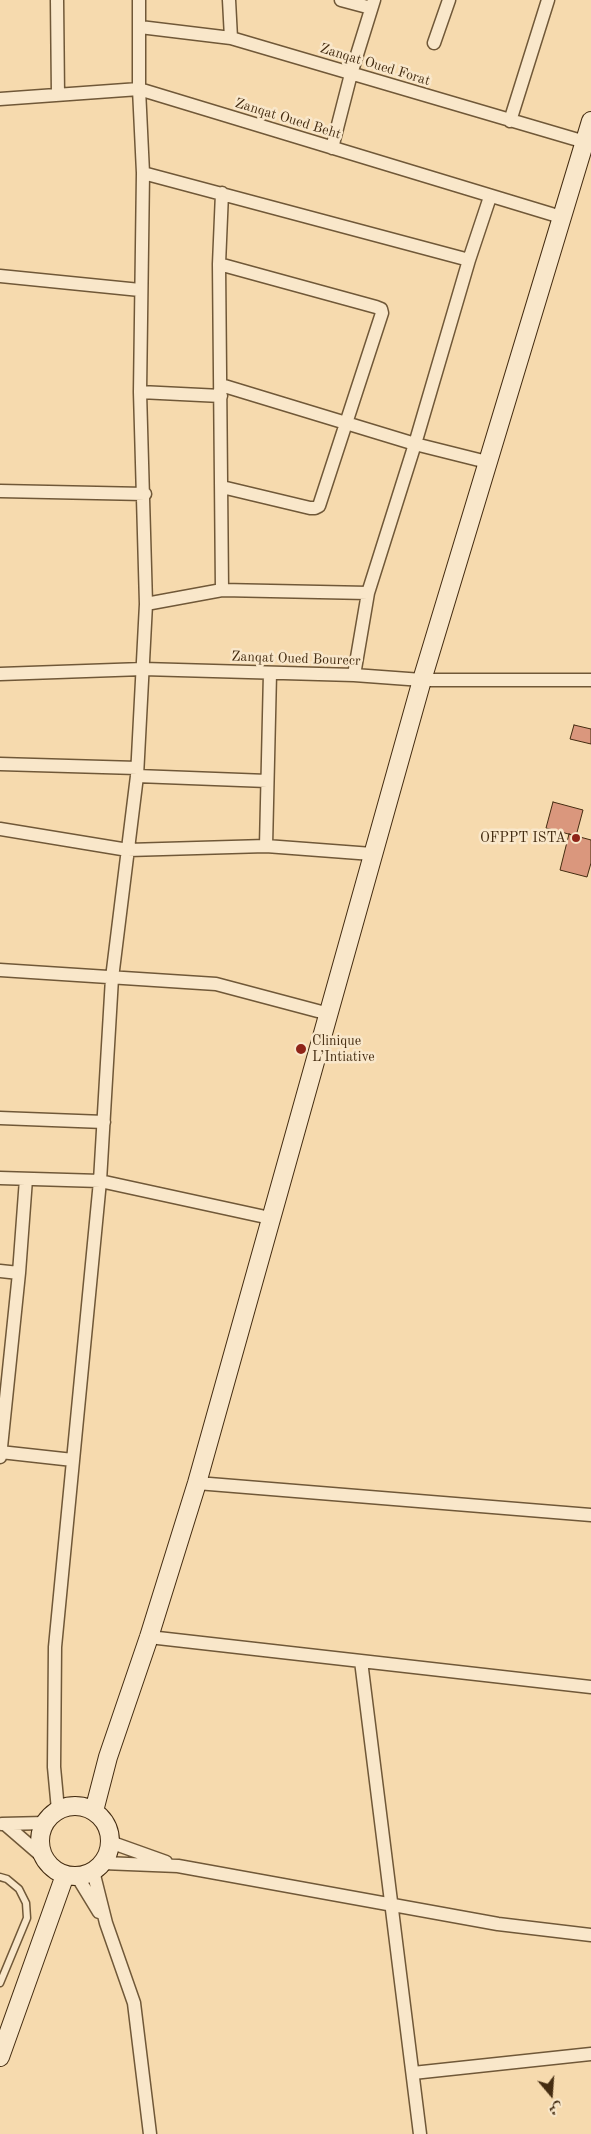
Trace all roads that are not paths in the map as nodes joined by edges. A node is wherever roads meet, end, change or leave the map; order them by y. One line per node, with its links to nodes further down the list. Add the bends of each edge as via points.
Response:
1 (57, 0): 13 (street)
2 (139, 0): 8 (street)
3 (229, 0): 9 (street)
4 (341, 0): 7 (street)
5 (449, 0): 10 (street)
6 (548, 0): 15 (street)
7 (373, 4): 11 (street)
8 (140, 28): 9 (street, Zanqat Oued Forat); 12 (street)
9 (231, 38): 11 (street, Zanqat Oued Forat)
10 (434, 43)
11 (350, 74): 15 (street, Zanqat Oued Forat); 18 (street)
12 (139, 89): 13 (street, Zanqat Oued Beht); 18 (street, Zanqat Oued Beht); 19 (street)
13 (58, 95): 14 (street, Zanqat Oued Beht)
14 (0, 99)
15 (510, 121): 17 (street, Zanqat Oued Forat)
16 (591, 121): 17 (street)
17 (585, 142): 22 (street)
18 (332, 148): 21 (street, Zanqat Oued Beht)
19 (142, 173): 20 (street); 26 (street)
20 (222, 193): 23 (street); 24 (street)
21 (490, 197): 22 (street, Zanqat Oued Beht); 23 (street)
22 (561, 217): 31 (street)
23 (469, 260): 30 (street)
24 (219, 264): 27 (street); 29 (street, via 381,309)
25 (0, 276): 26 (street)
26 (140, 290): 28 (street)
27 (221, 391): 28 (street); 29 (street); 32 (street)
28 (140, 392): 34 (street)
29 (346, 423): 30 (street); 32 (street, via 321,502 315,508)
30 (415, 444): 31 (street); 36 (street)
31 (487, 462): 42 (street)
32 (222, 487): 35 (street)
33 (0, 491): 34 (street)
34 (145, 494): 37 (street)
35 (222, 590): 36 (street); 37 (street)
36 (368, 593): 41 (street)
37 (146, 604): 38 (street)
38 (143, 669): 39 (street, Zanqat Oued Bourecr); 40 (street, Zanqat Oued Bourecr); 45 (street)
39 (270, 672): 41 (street, Zanqat Oued Bourecr); 46 (street)
40 (0, 674)
41 (354, 675): 42 (street, Zanqat Oued Bourecr)
42 (422, 680): 43 (street, Zanqat Oued Bourecr); 50 (street)
43 (591, 680)
44 (0, 764): 45 (street)
45 (137, 772): 46 (street); 49 (street)
46 (267, 781): 48 (street)
47 (0, 829): 49 (street)
48 (266, 846): 49 (street); 50 (street)
49 (128, 850): 52 (street)
50 (372, 854): 53 (street)
51 (0, 970): 52 (street)
52 (112, 978): 53 (street, via 216,984); 55 (street)
53 (328, 1014): 59 (street)
54 (0, 1118): 55 (street)
55 (104, 1122): 58 (street)
56 (0, 1178): 57 (street)
57 (26, 1179): 58 (street); 61 (street)
58 (100, 1181): 59 (street); 64 (street)
59 (270, 1218): 65 (street)
60 (0, 1270): 61 (street)
61 (19, 1273): 62 (street)
62 (0, 1452): 63 (street); 64 (street)
63 (0, 1457)
64 (73, 1460): 71 (street, via 55,1647 54,1767)
65 (197, 1483): 66 (street); 67 (street)
66 (591, 1515)
67 (149, 1637): 68 (street); 70 (street)
68 (361, 1661): 69 (street); 79 (street)
69 (591, 1687)
70 (88, 1809): 71 (street, via 70,1806); 74 (street, via 106,1824)
71 (58, 1810): 72 (street)
72 (45, 1823): 73 (street); 75 (street, via 39,1840)
73 (3, 1824): 75 (street)
74 (110, 1842): 76 (street); 77 (street, via 107,1855)
75 (46, 1861): 77 (street); 80 (street)
76 (178, 1866): 77 (street); 79 (street)
77 (84, 1871): 80 (street); 86 (street, via 134,2003)
78 (0, 1877): 82 (lane, via 19,1889 26,1903 27,1918)
79 (392, 1905): 81 (street, via 498,1924); 85 (street)
80 (47, 1928): 84 (street)
81 (591, 1935)
82 (0, 1983)
83 (591, 2054): 85 (street)
84 (0, 2057)
85 (413, 2074): 87 (street)
86 (150, 2134)
87 (420, 2134)

